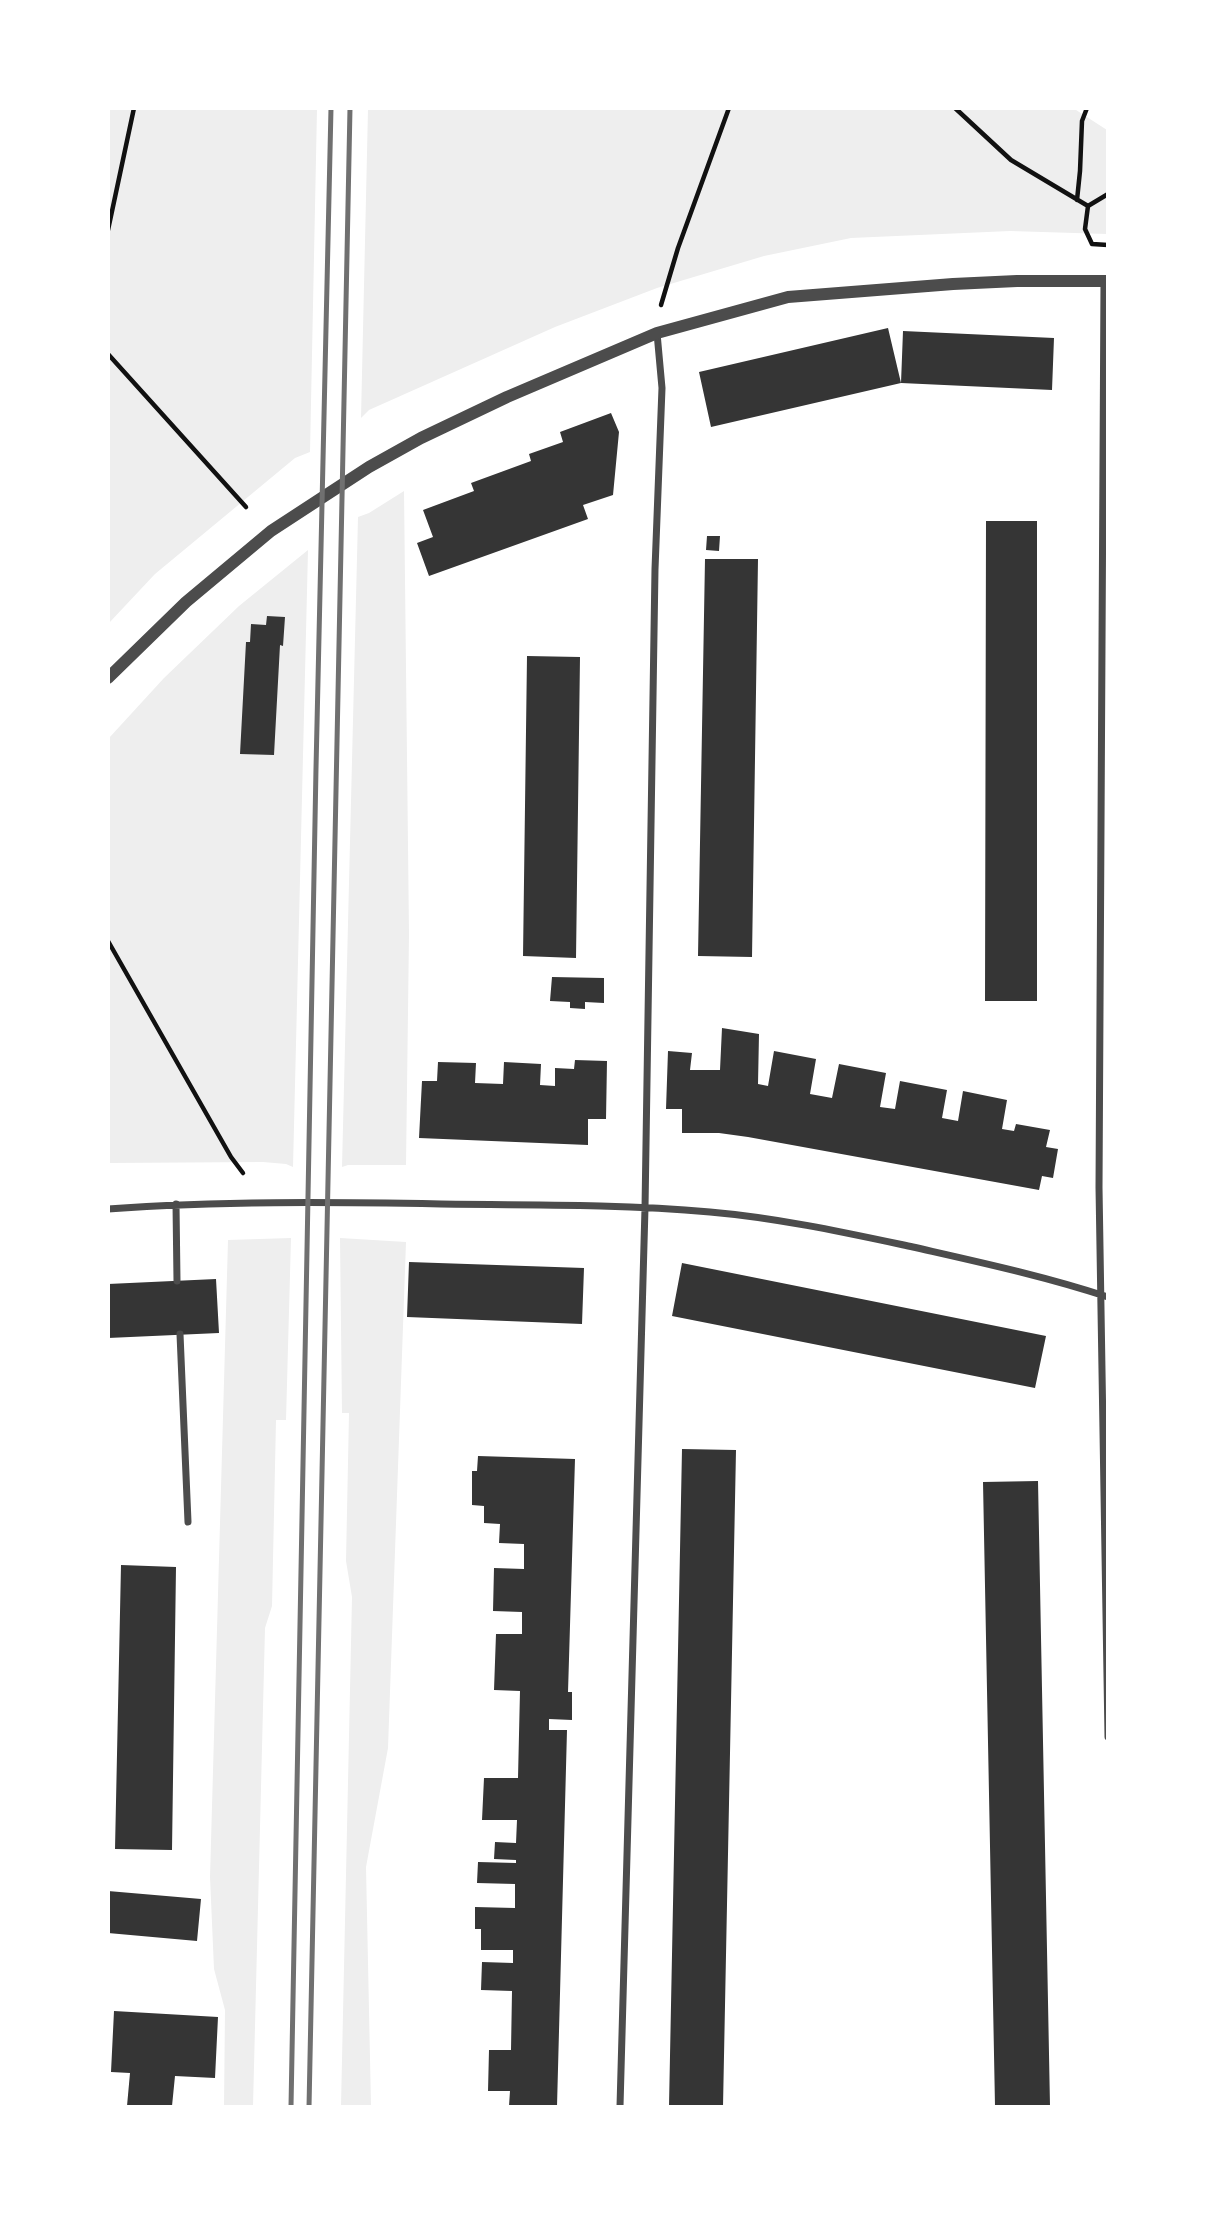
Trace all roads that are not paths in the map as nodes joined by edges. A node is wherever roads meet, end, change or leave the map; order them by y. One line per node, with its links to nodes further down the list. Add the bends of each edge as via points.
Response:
1 (1106, 281): 2 (street, via 953,284 788,297); 8 (street)
2 (657, 334): 3 (street, via 421,438 295,513 187,602); 5 (street, via 662,388)
3 (108, 678)
4 (176, 1204): 5 (street); 6 (street); 7 (street)
5 (645, 1208): 8 (street, via 772,1219 1032,1273); 12 (street)
6 (108, 1209)
7 (177, 1281)
8 (1104, 1296): 11 (street)
9 (180, 1334): 10 (street)
10 (188, 1522)
11 (1108, 1737)
12 (620, 2106)

